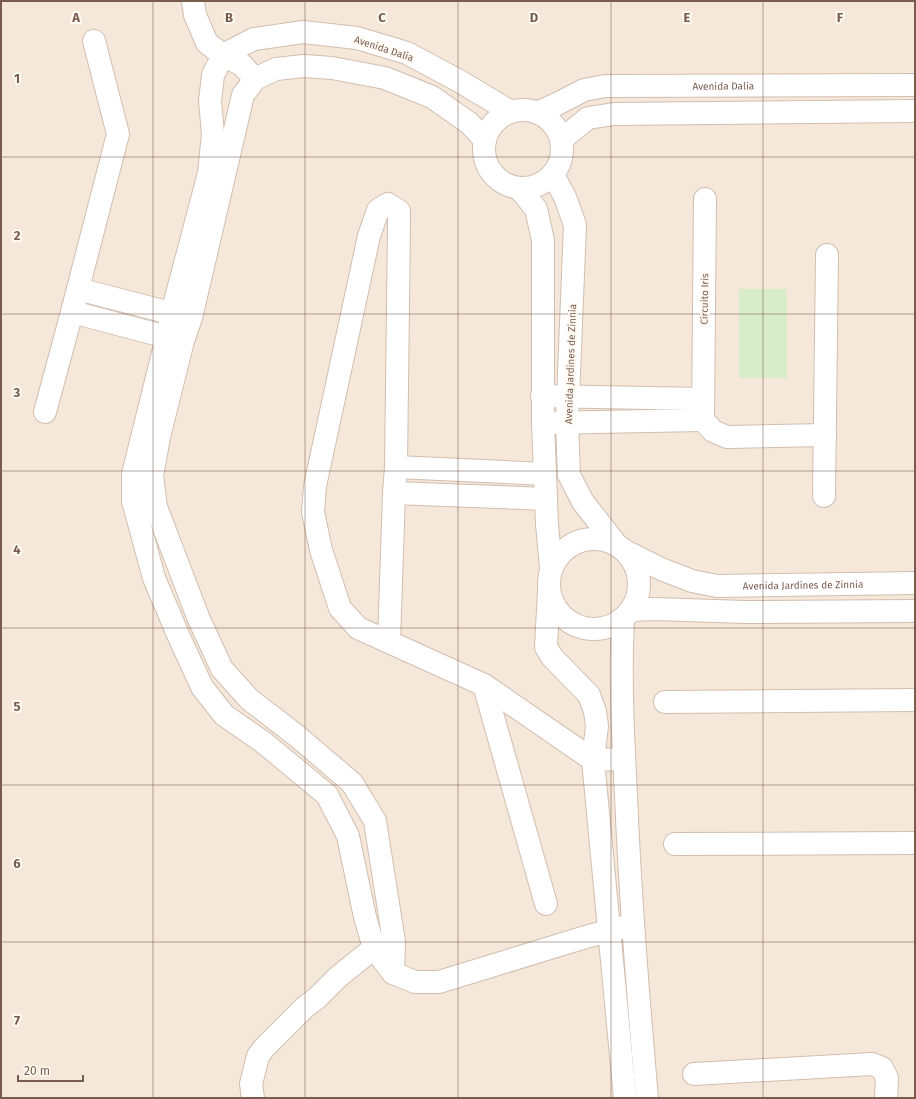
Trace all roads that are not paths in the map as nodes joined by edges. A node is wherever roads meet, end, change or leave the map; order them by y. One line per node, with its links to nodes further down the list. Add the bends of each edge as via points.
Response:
1 (193, 1): 3 (street, via 195,15 207,43)
2 (94, 41): 15 (street, via 118,134)
3 (223, 55): 4 (street, via 242,65); 7 (street, Avenida Dalia, via 254,39 302,32 357,38 407,53); 17 (street, via 213,75 209,172)
4 (255, 79): 9 (street, via 276,69 304,66 332,68 386,78 432,97 469,123); 17 (street, via 243,94)
5 (915, 85): 8 (street, Avenida Dalia, via 605,86 584,90)
6 (915, 111): 10 (street, via 614,114 588,118)
7 (511, 112): 8 (street, via 524,110); 9 (street, via 499,118 490,128)
8 (537, 113): 10 (street, via 548,119 556,128)
9 (485, 140): 12 (street, via 487,166 495,177 506,185)
10 (561, 140): 11 (street, via 560,164)
11 (553, 175): 12 (street, via 532,188); 20 (street, Avenida Jardines de Zinnia, via 565,197 575,225)
12 (519, 188): 19 (street, via 536,209 543,240)
13 (705, 199): 21 (street, Circuito Iris)
14 (827, 255): 25 (street)
15 (78, 289): 16 (street); 17 (street)
16 (72, 312): 18 (street); 22 (street)
17 (182, 316): 18 (street)
18 (175, 339): 28 (street)
19 (542, 396): 20 (street); 23 (street)
20 (568, 397): 21 (street); 24 (street, Avenida Jardines de Zinnia)
21 (703, 410): 24 (street); 25 (street, via 713,431 727,437)
22 (45, 412)
23 (543, 423): 24 (street); 27 (street)
24 (567, 423): 32 (street, Avenida Jardines de Zinnia, via 569,475 583,502)
25 (825, 435): 30 (street)
26 (396, 467): 27 (street); 29 (street); 40 (street, via 399,211 388,204 378,210 369,236 315,486 314,512 321,550 340,608 358,628)
27 (545, 474): 31 (street)
28 (142, 475): 41 (street, via 198,617); 43 (street, via 133,501 154,578)
29 (394, 493): 31 (street); 40 (street)
30 (824, 496)
31 (546, 500): 33 (street)
32 (620, 547): 33 (street, via 596,538 577,542 558,556); 35 (street, Avenida Jardines de Zinnia, via 661,569 692,581 717,586); 39 (street, via 634,561 639,575 639,592)
33 (552, 568): 36 (street)
34 (915, 583): 35 (street, Avenida Jardines de Zinnia)
35 (746, 586): 38 (street)
36 (549, 590): 39 (street, via 555,607 569,621 588,629 608,627); 47 (street, via 546,647 552,657 589,695 597,726)
37 (915, 611): 38 (street)
38 (745, 612): 39 (street, via 655,609)
39 (627, 615): 46 (street, via 622,660)
40 (389, 642): 42 (street)
41 (222, 669): 43 (street); 53 (street, via 249,699 352,783 375,821)
42 (484, 685): 47 (street); 50 (street)
43 (202, 687): 53 (street, via 224,715 263,742 327,795 348,836 365,917)
44 (915, 700): 45 (street)
45 (665, 702)
46 (624, 759): 47 (street); 51 (street)
47 (593, 760): 52 (street)
48 (915, 843): 49 (street)
49 (675, 844)
50 (546, 904)
51 (632, 925): 52 (street); 57 (street)
52 (609, 931): 53 (street, via 439,982 415,982 393,974); 56 (street)
53 (384, 945): 55 (street, via 338,977 264,1048 258,1056 251,1084)
54 (694, 1074): 58 (street, via 872,1064 882,1068 887,1078)
55 (253, 1098)
56 (625, 1098)
57 (647, 1098)
58 (886, 1098)

